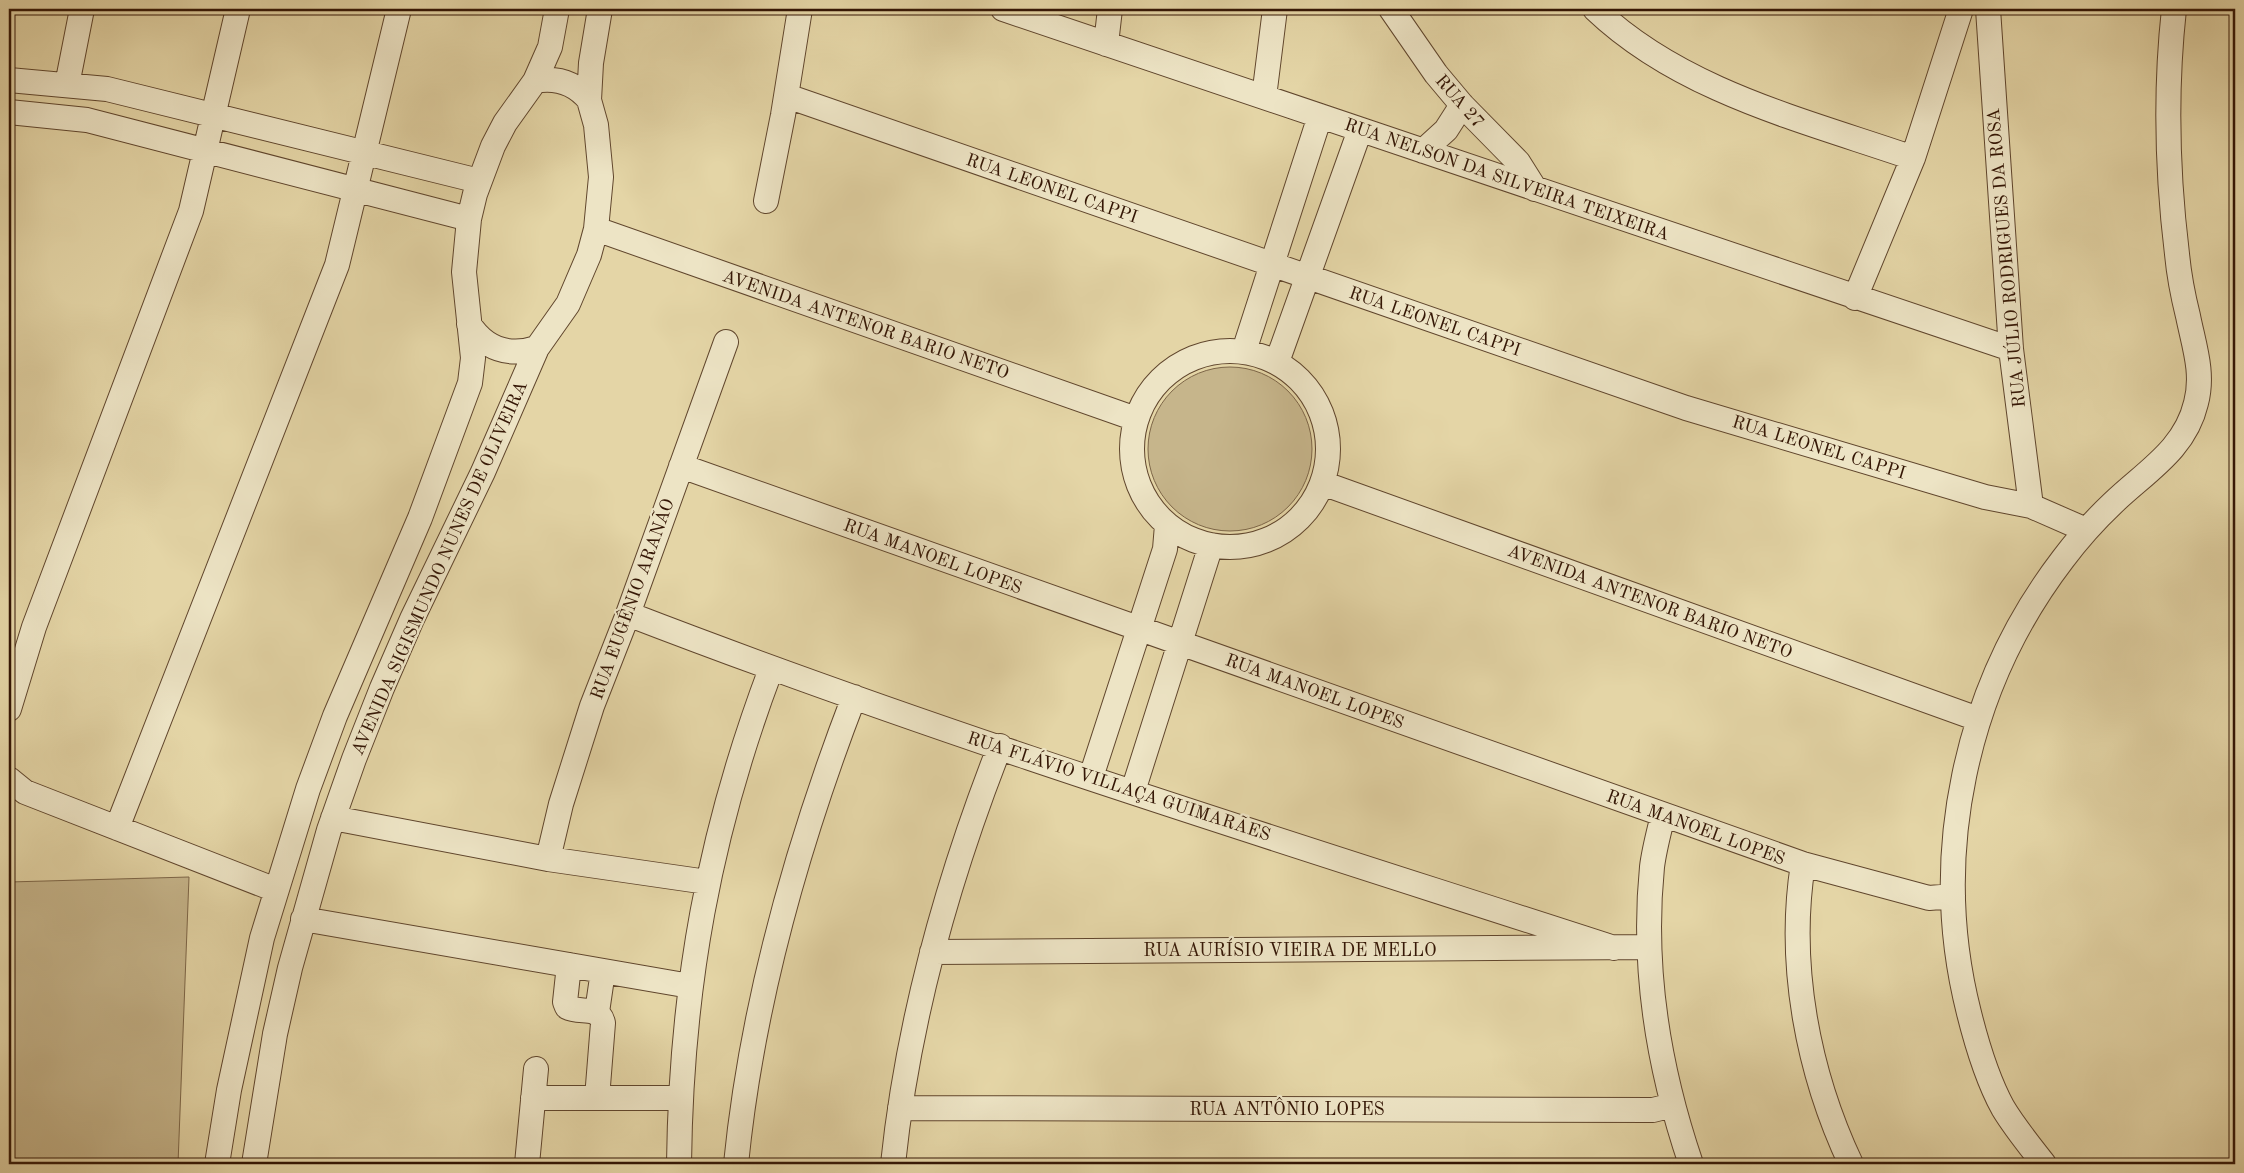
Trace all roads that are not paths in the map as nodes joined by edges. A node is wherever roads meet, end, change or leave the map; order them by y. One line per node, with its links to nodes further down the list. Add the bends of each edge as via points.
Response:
1 (82, 9): 18 (street)
2 (238, 9): 24 (street)
3 (398, 9): 29 (street)
4 (557, 9): 17 (street, AVENIDA SIGISMUNDO NUNES DE OLIVEIRA, via 550,47)
5 (600, 9): 21 (street, AVENIDA SIGISMUNDO NUNES DE OLIVEIRA)
6 (800, 9): 19 (street)
7 (1003, 9): 15 (street, RUA NELSON DA SILVEIRA TEIXEIRA)
8 (1110, 9): 15 (street)
9 (1275, 9): 20 (street)
10 (1390, 9): 22 (street, RUA 27, via 1431,68)
11 (1595, 9): 30 (street, via 1656,56 1719,90)
12 (1961, 9): 30 (street)
13 (1988, 9): 43 (street, RUA JÚLIO RODRIGUES DA ROSA)
14 (2174, 9): 51 (street, via 2167,98 2171,206 2177,260 2200,366 2200,385 2190,422 2176,446)
15 (1106, 44): 20 (street, RUA NELSON DA SILVEIRA TEIXEIRA)
16 (9, 80): 18 (street)
17 (536, 81): 21 (street, via 552,79 567,82); 31 (street, AVENIDA SIGISMUNDO NUNES DE OLIVEIRA, via 505,123)
18 (67, 84): 24 (street, via 108,89)
19 (787, 96): 34 (street); 37 (street, RUA LEONEL CAPPI)
20 (1264, 97): 25 (street, RUA NELSON DA SILVEIRA TEIXEIRA)
21 (589, 100): 36 (street, AVENIDA SIGISMUNDO NUNES DE OLIVEIRA, via 596,125 601,177)
22 (1462, 105): 28 (street, via 1446,130); 33 (street, RUA 27, via 1518,162)
23 (9, 112): 27 (street, via 87,120)
24 (214, 115): 27 (street); 29 (street)
25 (1320, 116): 26 (street, RUA NELSON DA SILVEIRA TEIXEIRA); 37 (street)
26 (1360, 130): 28 (street, RUA NELSON DA SILVEIRA TEIXEIRA); 38 (street)
27 (205, 150): 32 (street); 58 (street, via 191,211 34,627)
28 (1423, 151): 33 (street, RUA NELSON DA SILVEIRA TEIXEIRA)
29 (364, 153): 31 (street); 32 (street)
30 (1913, 158): 39 (street)
31 (479, 181): 35 (street, AVENIDA SIGISMUNDO NUNES DE OLIVEIRA)
32 (356, 189): 35 (street); 66 (street, via 337,265)
33 (1535, 189): 39 (street, RUA NELSON DA SILVEIRA TEIXEIRA)
34 (766, 201)
35 (469, 219): 40 (street, AVENIDA SIGISMUNDO NUNES DE OLIVEIRA, via 464,272)
36 (596, 229): 42 (street, AVENIDA SIGISMUNDO NUNES DE OLIVEIRA, via 576,288); 46 (street, AVENIDA ANTENOR BARIO NETO)
37 (1272, 264): 38 (street, RUA LEONEL CAPPI); 44 (street)
38 (1307, 277): 45 (street); 49 (street, RUA LEONEL CAPPI, via 1686,408 1985,497)
39 (1855, 298): 43 (street, RUA NELSON DA SILVEIRA TEIXEIRA)
40 (469, 324): 42 (street, via 476,335 497,349 517,352); 70 (street, AVENIDA SIGISMUNDO NUNES DE OLIVEIRA, via 473,358 470,383 397,573 335,716)
41 (726, 342): 47 (street, RUA EUGÊNIO ARANÃO)
42 (538, 348): 65 (street, AVENIDA SIGISMUNDO NUNES DE OLIVEIRA, via 412,619)
43 (2011, 349): 49 (street, RUA JÚLIO RODRIGUES DA ROSA)
44 (1244, 351): 45 (street); 46 (street, via 1209,352 1176,366 1152,389)
45 (1277, 362): 48 (street, via 1305,384 1322,414 1328,448)
46 (1136, 419): 50 (street, via 1132,435 1134,469 1146,500)
47 (681, 466): 53 (street, RUA EUGÊNIO ARANÃO); 54 (street, RUA MANOEL LOPES)
48 (1322, 483): 52 (street, via 1304,513 1276,535 1244,546); 59 (street, AVENIDA ANTENOR BARIO NETO)
49 (2031, 506): 51 (street, RUA LEONEL CAPPI)
50 (1167, 524): 52 (street, via 1180,534); 54 (street, via 1165,549)
51 (2086, 530): 59 (street, via 2022,619 1994,676)
52 (1211, 545): 55 (street)
53 (628, 614): 56 (street, RUA FLÁVIO VILLAÇA GUIMARÃES); 67 (street, RUA EUGÊNIO ARANÃO, via 575,755)
54 (1139, 629): 55 (street, RUA MANOEL LOPES); 61 (street)
55 (1180, 643): 63 (street); 64 (street, RUA MANOEL LOPES)
56 (771, 669): 57 (street, RUA FLÁVIO VILLAÇA GUIMARÃES); 69 (street, via 736,767)
57 (854, 697): 60 (street, RUA FLÁVIO VILLAÇA GUIMARÃES); 90 (street, via 809,819 774,944 747,1076)
58 (9, 709)
59 (1978, 719): 71 (street, via 1959,796 1954,836)
60 (1000, 746): 61 (street, RUA FLÁVIO VILLAÇA GUIMARÃES); 75 (street, via 962,848)
61 (1091, 777): 63 (street, RUA FLÁVIO VILLAÇA GUIMARÃES)
62 (9, 779): 66 (street, via 25,792)
63 (1132, 791): 74 (street, RUA FLÁVIO VILLAÇA GUIMARÃES)
64 (1663, 815): 68 (street, RUA MANOEL LOPES); 73 (street, via 1652,865)
65 (333, 818): 67 (street); 72 (street, AVENIDA SIGISMUNDO NUNES DE OLIVEIRA)
66 (117, 828): 70 (street)
67 (548, 859): 69 (street)
68 (1803, 864): 71 (street, RUA MANOEL LOPES, via 1929,898); 93 (street, via 1797,934 1804,1010 1820,1081)
69 (707, 882): 78 (street)
70 (276, 890): 86 (street, AVENIDA SIGISMUNDO NUNES DE OLIVEIRA, via 244,1013)
71 (1953, 896): 94 (street, via 1957,955 1964,994 1987,1070 2002,1107)
72 (303, 919): 76 (street); 87 (street, AVENIDA SIGISMUNDO NUNES DE OLIVEIRA, via 276,1034)
73 (1649, 947): 74 (street, RUA AURÍSIO VIEIRA DE MELLO); 84 (street, via 1660,1047)
74 (1614, 948): 75 (street, RUA AURÍSIO VIEIRA DE MELLO)
75 (932, 952): 85 (street)
76 (569, 965): 77 (street); 79 (street, via 567,1007)
77 (603, 971): 78 (street); 79 (street)
78 (690, 986): 89 (street, via 682,1072)
79 (597, 1012): 82 (street, via 602,1023)
80 (536, 1069): 81 (street)
81 (533, 1098): 82 (street); 88 (street)
82 (597, 1098): 83 (street)
83 (668, 1098)
84 (1673, 1105): 85 (street, RUA ANTÔNIO LOPES, via 1653,1110); 92 (street)
85 (900, 1108): 91 (street)
86 (217, 1164)
87 (254, 1164)
88 (527, 1164)
89 (679, 1164)
90 (736, 1164)
91 (892, 1164)
92 (1691, 1164)
93 (1851, 1164)
94 (2044, 1164)

